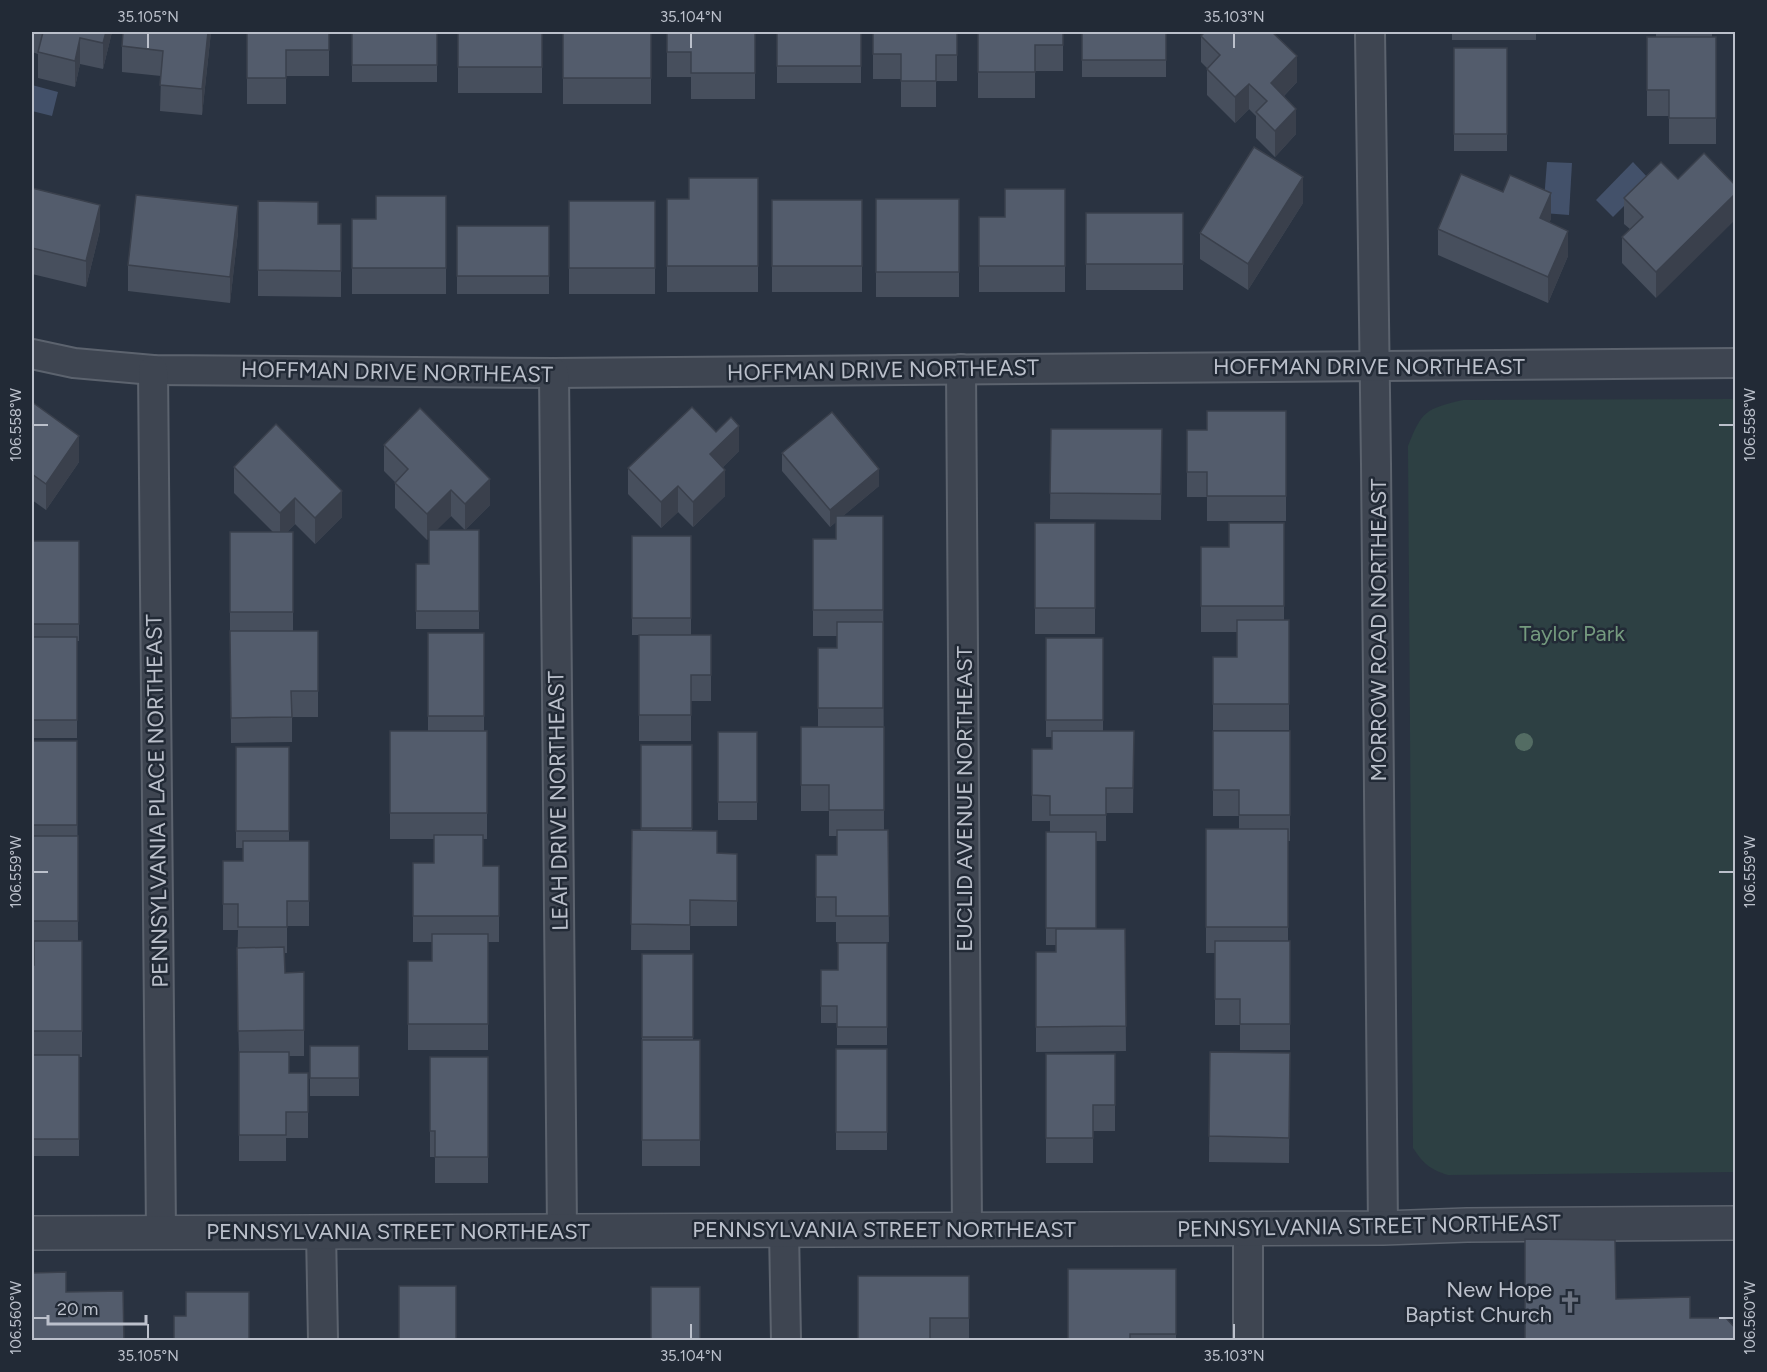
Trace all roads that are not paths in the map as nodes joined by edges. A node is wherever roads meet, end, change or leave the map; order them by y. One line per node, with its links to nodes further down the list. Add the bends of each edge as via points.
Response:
1 (1370, 32): 4 (street, MORROW ROAD NORTHEAST)
2 (32, 354): 6 (street, HOFFMAN DRIVE NORTHEAST, via 74,363)
3 (1736, 363): 4 (street, HOFFMAN DRIVE NORTHEAST)
4 (1375, 366): 5 (street, HOFFMAN DRIVE NORTHEAST); 10 (street, MORROW ROAD NORTHEAST)
5 (961, 369): 7 (street, HOFFMAN DRIVE NORTHEAST); 12 (street, EUCLID AVENUE NORTHEAST)
6 (153, 370): 7 (street, HOFFMAN DRIVE NORTHEAST); 15 (street, PENNSYLVANIA PLACE NORTHEAST)
7 (554, 373): 11 (street, LEAH DRIVE NORTHEAST)
8 (1736, 1223): 10 (street, PENNSYLVANIA STREET NORTHEAST)
9 (1248, 1228): 10 (street, PENNSYLVANIA STREET NORTHEAST); 12 (street, PENNSYLVANIA STREET NORTHEAST); 19 (street)
10 (1383, 1228)
11 (562, 1229): 13 (street, PENNSYLVANIA STREET NORTHEAST); 14 (street, PENNSYLVANIA STREET NORTHEAST)
12 (967, 1229): 13 (street, PENNSYLVANIA STREET NORTHEAST)
13 (784, 1230): 18 (street)
14 (321, 1231): 15 (street, PENNSYLVANIA STREET NORTHEAST); 17 (street)
15 (161, 1232): 16 (street, PENNSYLVANIA STREET NORTHEAST)
16 (32, 1233)
17 (323, 1341)
18 (786, 1341)
19 (1248, 1341)

